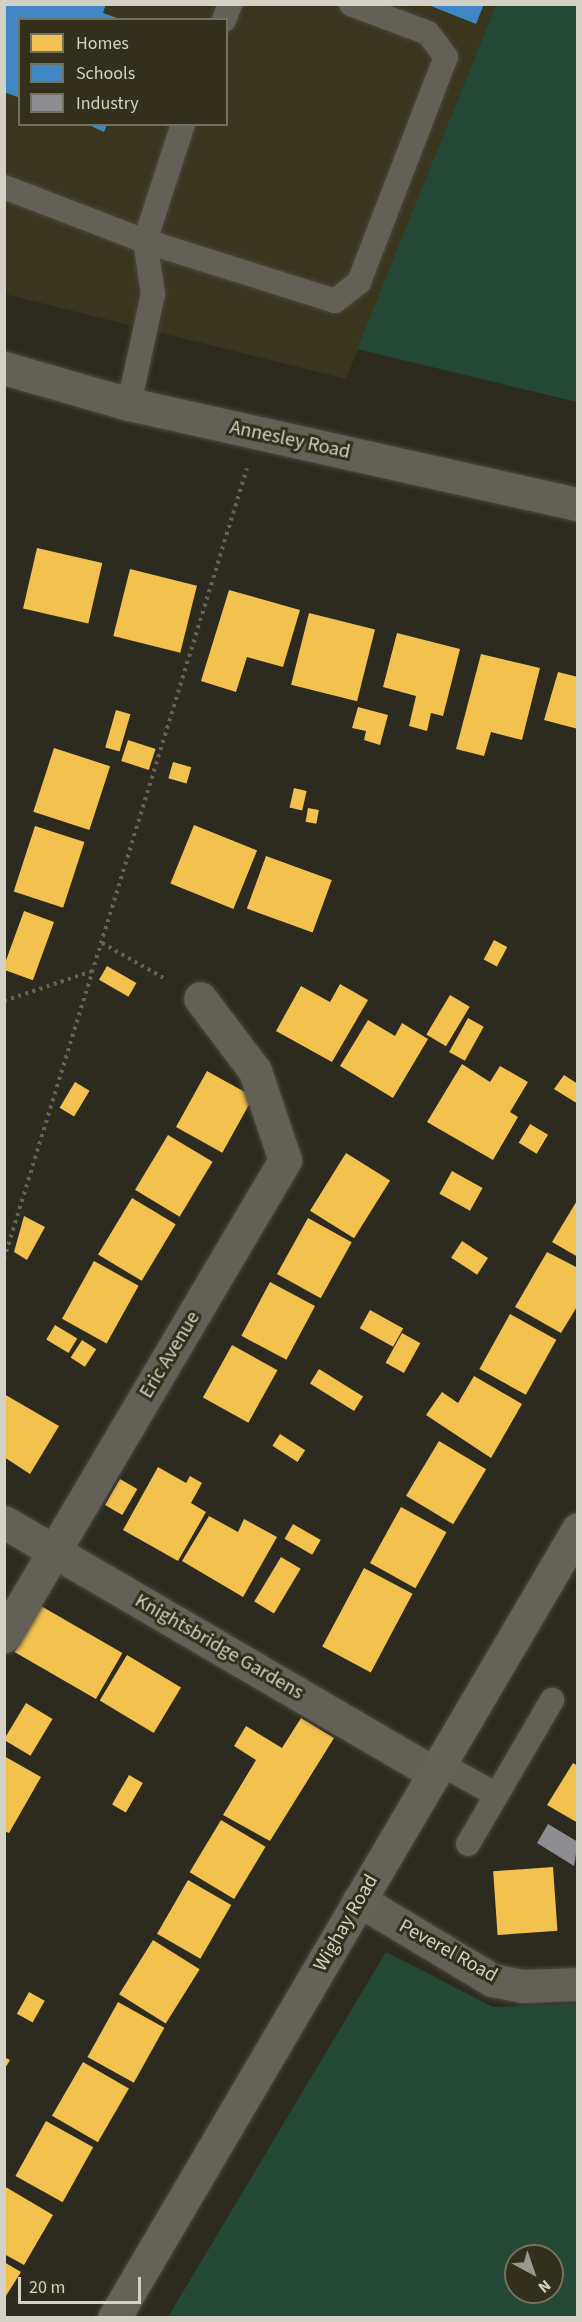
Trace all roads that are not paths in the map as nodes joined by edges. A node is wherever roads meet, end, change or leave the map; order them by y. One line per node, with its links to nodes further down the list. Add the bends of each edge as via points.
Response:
1 (351, 4): 4 (lane, via 428,33 446,57 359,282 335,301)
2 (182, 126): 4 (lane)
3 (4, 188): 4 (lane)
4 (145, 241): 6 (lane, via 153,294)
5 (4, 368): 6 (street, Annesley Road)
6 (129, 404): 7 (street, Annesley Road)
7 (578, 504)
8 (200, 998): 11 (street, Eric Avenue, via 255,1071 285,1160)
9 (4, 1522): 11 (street, Knightsbridge Gardens)
10 (578, 1529): 14 (main road, Wighay Road)
11 (55, 1551): 12 (street, Eric Avenue); 14 (street, Knightsbridge Gardens)
12 (4, 1636)
13 (552, 1700): 15 (lane)
14 (437, 1768): 15 (lane); 17 (main road, Wighay Road)
15 (495, 1794): 16 (lane)
16 (468, 1844)
17 (359, 1900): 18 (street, Peverel Road, via 492,1980 524,1986); 19 (main road, Wighay Road)
18 (578, 1984)
19 (114, 2318)

